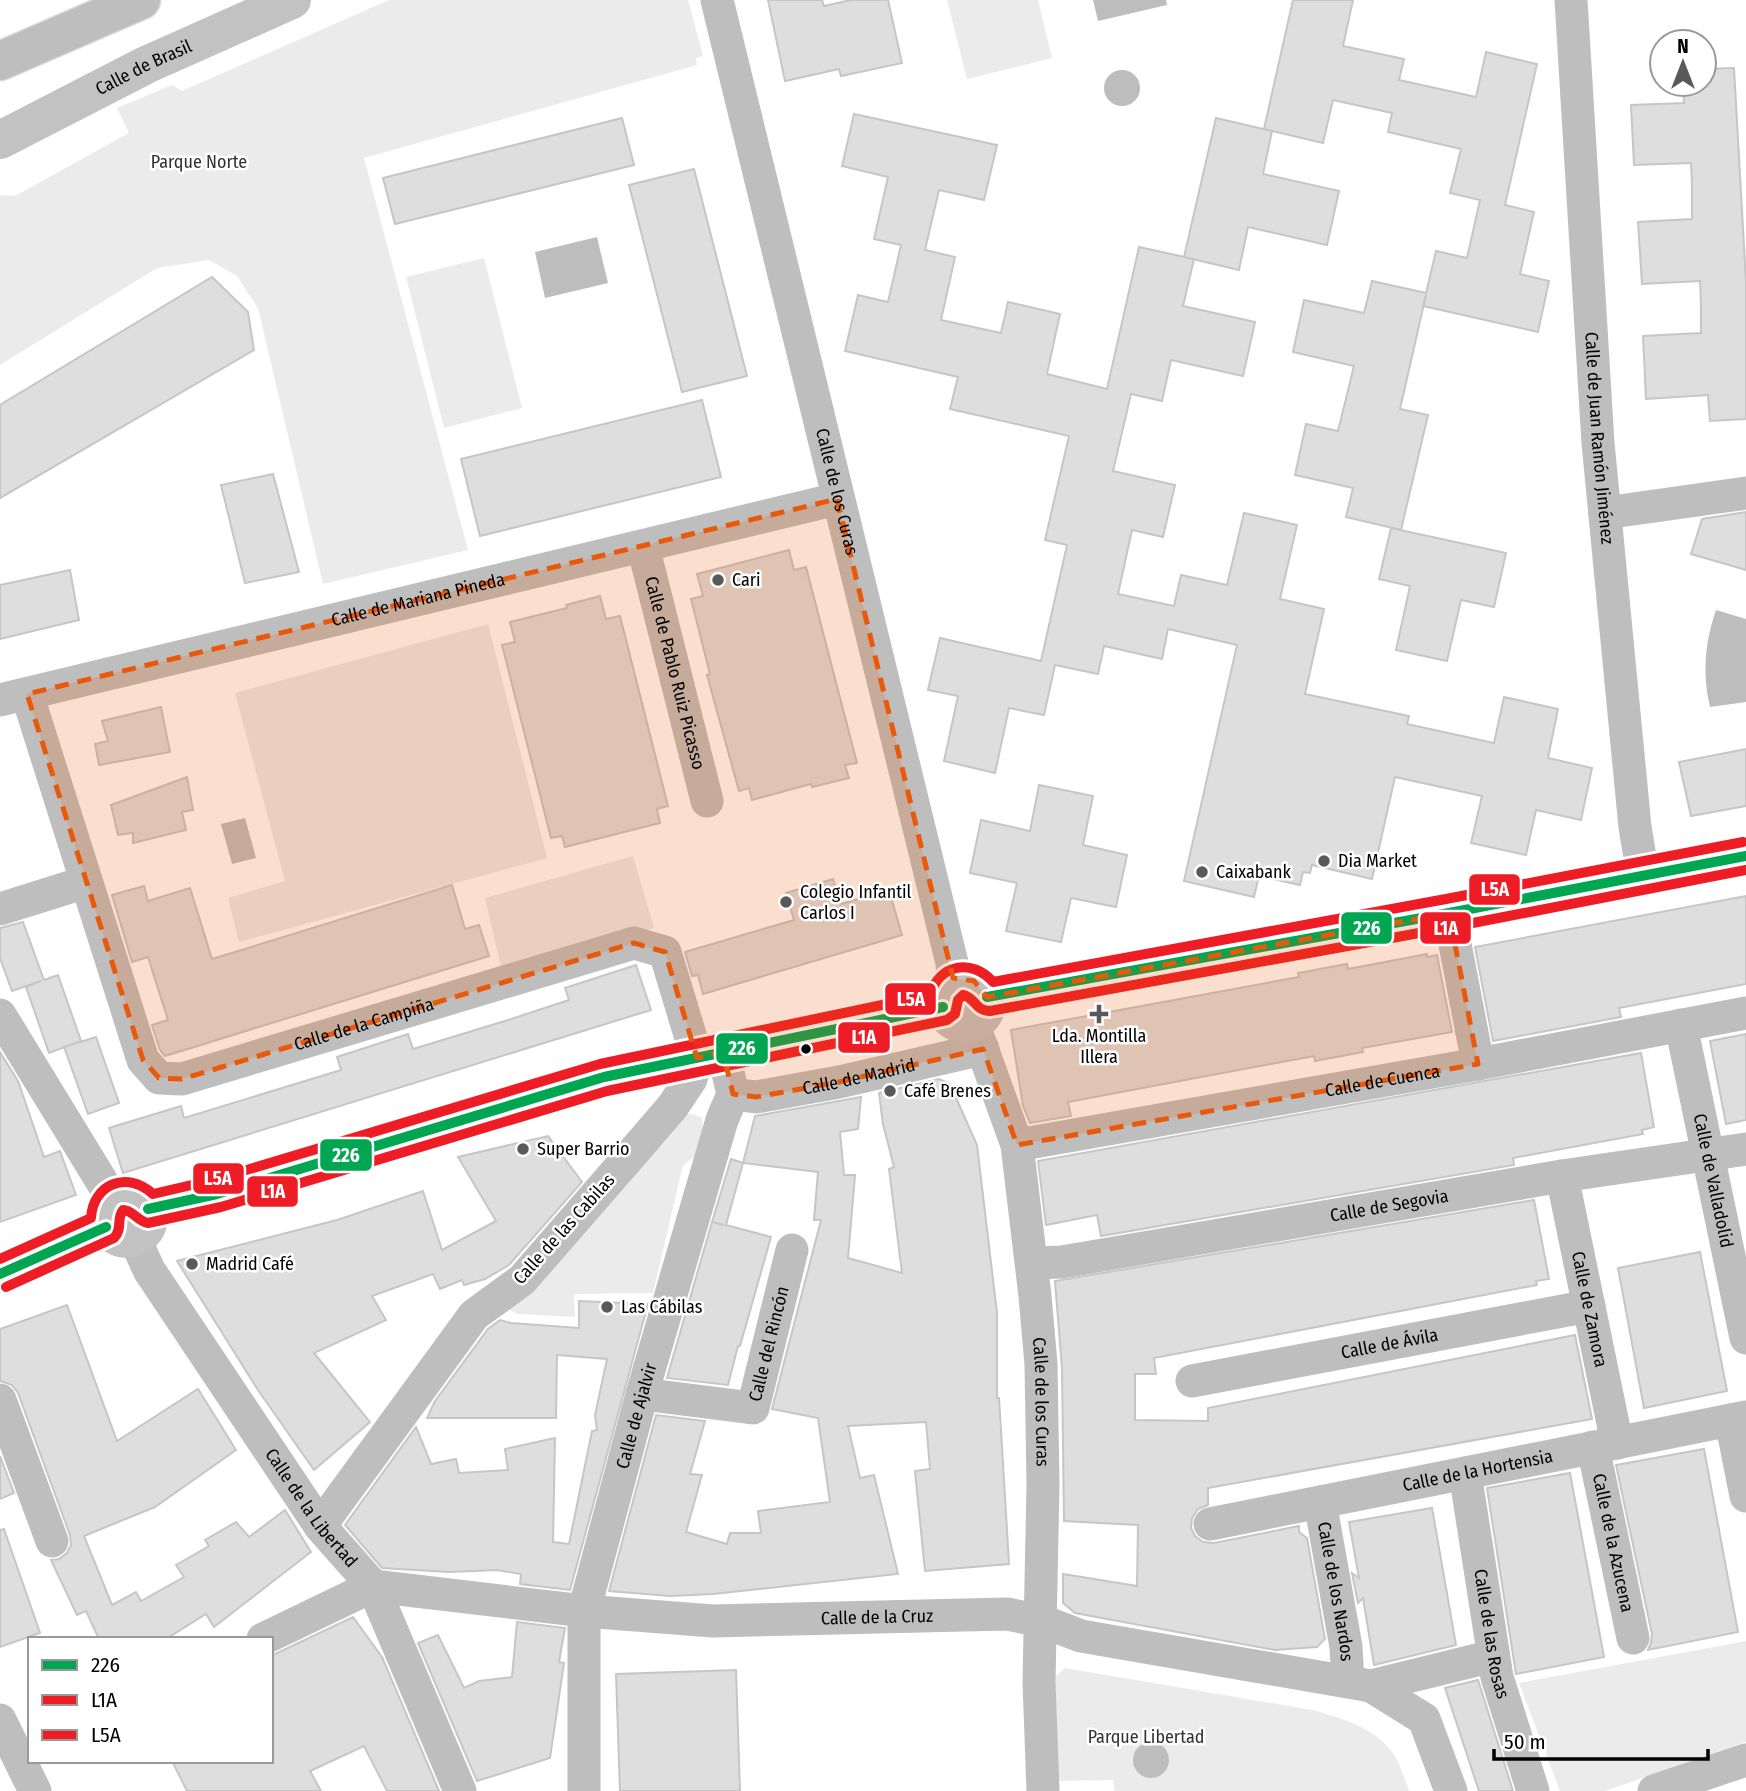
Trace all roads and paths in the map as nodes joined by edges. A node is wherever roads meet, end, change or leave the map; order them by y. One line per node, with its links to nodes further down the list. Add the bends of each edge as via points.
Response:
1 (141, 0): 5 (highway)
2 (292, 0): 6 (street, Calle de Brasil, via 146,65)
3 (717, 0): 8 (street, Calle de los Curas)
4 (1571, 0): 9 (street, Calle de Juan Ramón Jiménez)
5 (0, 61)
6 (0, 140)
7 (1746, 493): 9 (street)
8 (840, 511): 10 (street, Calle de Mariana Pineda); 18 (street, Calle de los Curas)
9 (1605, 513): 14 (street, Calle de Juan Ramón Jiménez)
10 (643, 546): 11 (street, Calle de Mariana Pineda); 12 (street, Calle de Pablo Ruiz Picasso)
11 (14, 697): 15 (street, Calle de la Campiña)
12 (707, 801)
13 (1746, 856): 14 (street, Calle de Madrid)
14 (1643, 875): 17 (street, Calle de Madrid)
15 (86, 882): 16 (street); 22 (street, Calle de la Campiña, via 142,1060 159,1078 183,1079 634,943 665,952)
16 (0, 909)
17 (1449, 913): 18 (street, Calle de Madrid); 23 (street)
18 (968, 1012): 22 (street, Calle de Madrid); 24 (street, Calle de Madrid, via 839,1082 756,1097); 25 (street, Calle de los Curas)
19 (1746, 1013): 21 (street, Calle de Cuenca)
20 (0, 1015): 29 (street, Calle de la Libertad)
21 (1681, 1025): 23 (street, Calle de Cuenca); 27 (street, Calle de Valladolid)
22 (710, 1055): 24 (street); 29 (street, Calle de Madrid, via 604,1077); 45 (street, Calle de las Cabilas, via 673,1106 522,1280 474,1315)
23 (1478, 1064): 25 (street, Calle de Cuenca)
24 (733, 1094): 37 (street, Calle de Ajalvir)
25 (1017, 1145): 31 (street, Calle de los Curas)
26 (1746, 1149): 27 (street, Calle de Segovia)
27 (1709, 1156): 28 (street, Calle de Segovia); 33 (street, Calle de Valladolid)
28 (1562, 1176): 31 (street, Calle de Segovia, via 1062,1262); 34 (street, Calle de Zamora)
29 (126, 1218): 32 (street, Calle de Madrid); 45 (street, Calle de la Libertad, via 149,1270)
30 (792, 1250): 37 (street, Calle del Rincón, via 753,1408)
31 (1032, 1263): 49 (street, Calle de los Curas, via 1041,1364)
32 (0, 1274)
33 (1741, 1290): 35 (street, Calle de Valladolid)
34 (1588, 1306): 36 (street, Calle de Ávila); 40 (street, Calle de Zamora)
35 (1746, 1338)
36 (1192, 1381)
37 (642, 1394): 48 (street, Calle de Ajalvir)
38 (0, 1400): 46 (street)
39 (1739, 1419): 40 (street, Calle de la Hortensia); 42 (street)
40 (1605, 1445): 41 (street, Calle de la Hortensia); 51 (street, Calle de la Azucena)
41 (1465, 1473): 43 (street, Calle de la Hortensia); 52 (street, Calle de las Rosas)
42 (1746, 1496)
43 (1320, 1502): 44 (street, Calle de la Hortensia); 53 (street, Calle de los Nardos, via 1346,1647)
44 (1210, 1524)
45 (320, 1526): 47 (street, Calle de la Libertad)
46 (52, 1541)
47 (373, 1586): 48 (street, Calle de la Cruz); 50 (street); 58 (street, Calle de la Libertad)
48 (584, 1611): 49 (street, Calle de la Cruz, via 713,1621 1007,1614); 59 (street, Calle de Ajalvir)
49 (1042, 1621): 53 (street, Calle de la Cruz, via 1081,1636); 60 (street, Calle de los Curas)
50 (267, 1637)
51 (1633, 1639)
52 (1493, 1656): 53 (street, Calle de la Cruz); 62 (street, Calle de las Rosas)
53 (1359, 1683): 61 (street, via 1424,1719)
54 (0, 1720): 55 (street)
55 (15, 1750): 57 (street)
56 (1746, 1760): 63 (street)
57 (35, 1791)
58 (460, 1791)
59 (584, 1791)
60 (1043, 1791)
61 (1451, 1791)
62 (1533, 1791)
63 (1654, 1791)

